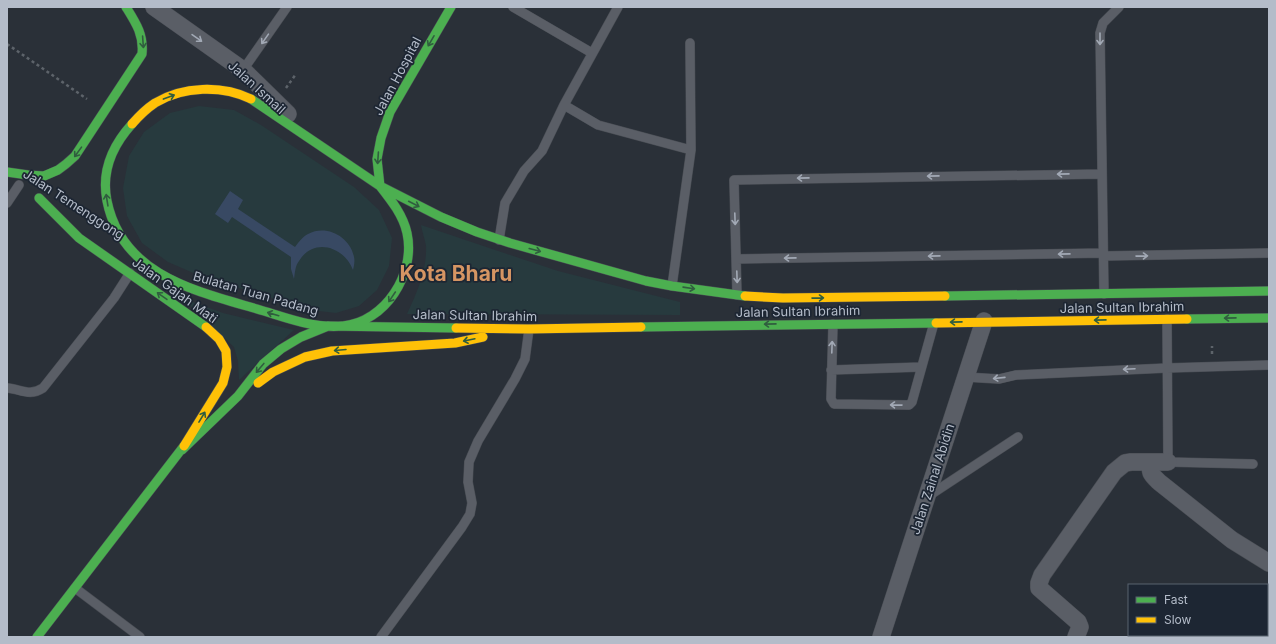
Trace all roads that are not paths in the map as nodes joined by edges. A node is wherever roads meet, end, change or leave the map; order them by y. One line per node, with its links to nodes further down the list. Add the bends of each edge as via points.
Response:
1 (126, 7): 14 (main road, one-way to 14, via 142,34 142,54 75,156 65,167 52,174 38,177)
2 (154, 7): 10 (street, Jalan Ismail, one-way to 10)
3 (287, 7): 10 (lane, one-way to 10)
4 (451, 7): 18 (main road, Jalan Hospital, one-way to 18, via 390,112 377,159)
5 (513, 7): 9 (lane)
6 (618, 7): 9 (lane)
7 (1119, 7): 15 (lane, one-way to 15, via 1103,23 1100,33)
8 (690, 43): 13 (lane)
9 (592, 53): 11 (lane)
10 (243, 70): 12 (street, Jalan Ismail)
11 (564, 105): 13 (lane, via 598,125); 22 (lane, via 542,151 524,171 505,203)
12 (317, 143): 18 (main road, Bulatan Tuan Padang); 27 (main road, Bulatan Tuan Padang, one-way to 12, via 119,235 108,209 105,185 109,160 120,139 138,118 158,102 183,93 211,89 234,92 256,101)
13 (691, 150): 29 (lane)
14 (7, 172)
15 (1102, 174): 25 (lane); 26 (lane, one-way to 26, via 734,180)
16 (7, 176): 17 (main road, Jalan Temenggong)
17 (19, 185): 19 (main road, Jalan Temenggong); 20 (lane)
18 (380, 186): 22 (main road, Jalan Sultan Ibrahim, one-way to 22, via 441,217); 38 (main road, Bulatan Tuan Padang, one-way to 38, via 393,202 407,234 409,252 406,270 387,304 373,315 355,324)
19 (40, 198): 21 (main road, Jalan Temenggong); 28 (main road, Jalan Gajah Mati, via 79,238)
20 (7, 203)
21 (76, 222)
22 (499, 240): 29 (main road, Jalan Sultan Ibrahim, one-way to 29)
23 (121, 250): 27 (main road, Jalan Temenggong)
24 (1269, 253): 25 (lane, one-way to 24)
25 (1103, 255): 26 (lane, one-way to 26); 31 (lane)
26 (736, 259): 32 (lane, one-way to 32)
27 (147, 265): 38 (main road, Bulatan Tuan Padang, one-way to 27, via 301,322 212,296 177,283)
28 (130, 274): 45 (lane, via 43,388 31,393); 48 (main road, Jalan Gajah Mati, one-way to 28, via 223,383 227,367 226,351 208,328)
29 (672, 286): 32 (main road, Jalan Sultan Ibrahim, one-way to 32)
30 (1269, 291): 31 (main road, Jalan Sultan Ibrahim)
31 (1104, 294): 32 (main road, Jalan Sultan Ibrahim, one-way to 31, via 784,298)
32 (738, 295)
33 (1269, 318): 34 (main road, Jalan Sultan Ibrahim, one-way to 34)
34 (1167, 319): 35 (main road, Jalan Sultan Ibrahim, one-way to 35); 42 (lane)
35 (984, 321): 36 (main road, Jalan Sultan Ibrahim, one-way to 36); 44 (street, Jalan Zainal Abidin)
36 (934, 322): 37 (main road, Jalan Sultan Ibrahim); 41 (lane)
37 (833, 324): 39 (main road, Jalan Sultan Ibrahim, one-way to 39); 43 (lane, one-way to 37)
38 (328, 326): 39 (main road, Jalan Sultan Ibrahim); 46 (main road, Jalan Gajah Mati, one-way to 46, via 281,349 263,364)
39 (525, 329): 46 (main road, one-way to 46, via 455,343 348,349 305,357 273,372); 56 (lane, via 525,359 478,441 469,462 468,482 472,503 470,514)
40 (1269, 365): 42 (lane)
41 (921, 368): 43 (lane); 43 (lane, one-way to 43, via 909,405 834,404 831,399)
42 (1168, 368): 44 (lane, one-way to 44, via 1016,375 999,379); 49 (lane)
43 (831, 370)
44 (966, 378): 51 (street, Jalan Zainal Abidin)
45 (7, 388)
46 (238, 396): 48 (main road, Jalan Gajah Mati)
47 (1018, 436): 51 (lane)
48 (182, 450): 53 (main road, Jalan Gajah Mati)
49 (1160, 462): 50 (lane); 52 (street, via 1150,470 1151,475 1232,540); 58 (street, via 1131,462 1114,472 1038,582 1039,588 1078,622 1080,627)
50 (1254, 464)
51 (926, 498): 57 (street, Jalan Zainal Abidin)
52 (1269, 563)
53 (75, 588): 54 (main road, Jalan Gajah Mati); 55 (lane)
54 (37, 637)
55 (140, 637)
56 (381, 637)
57 (881, 637)
58 (1076, 637)

